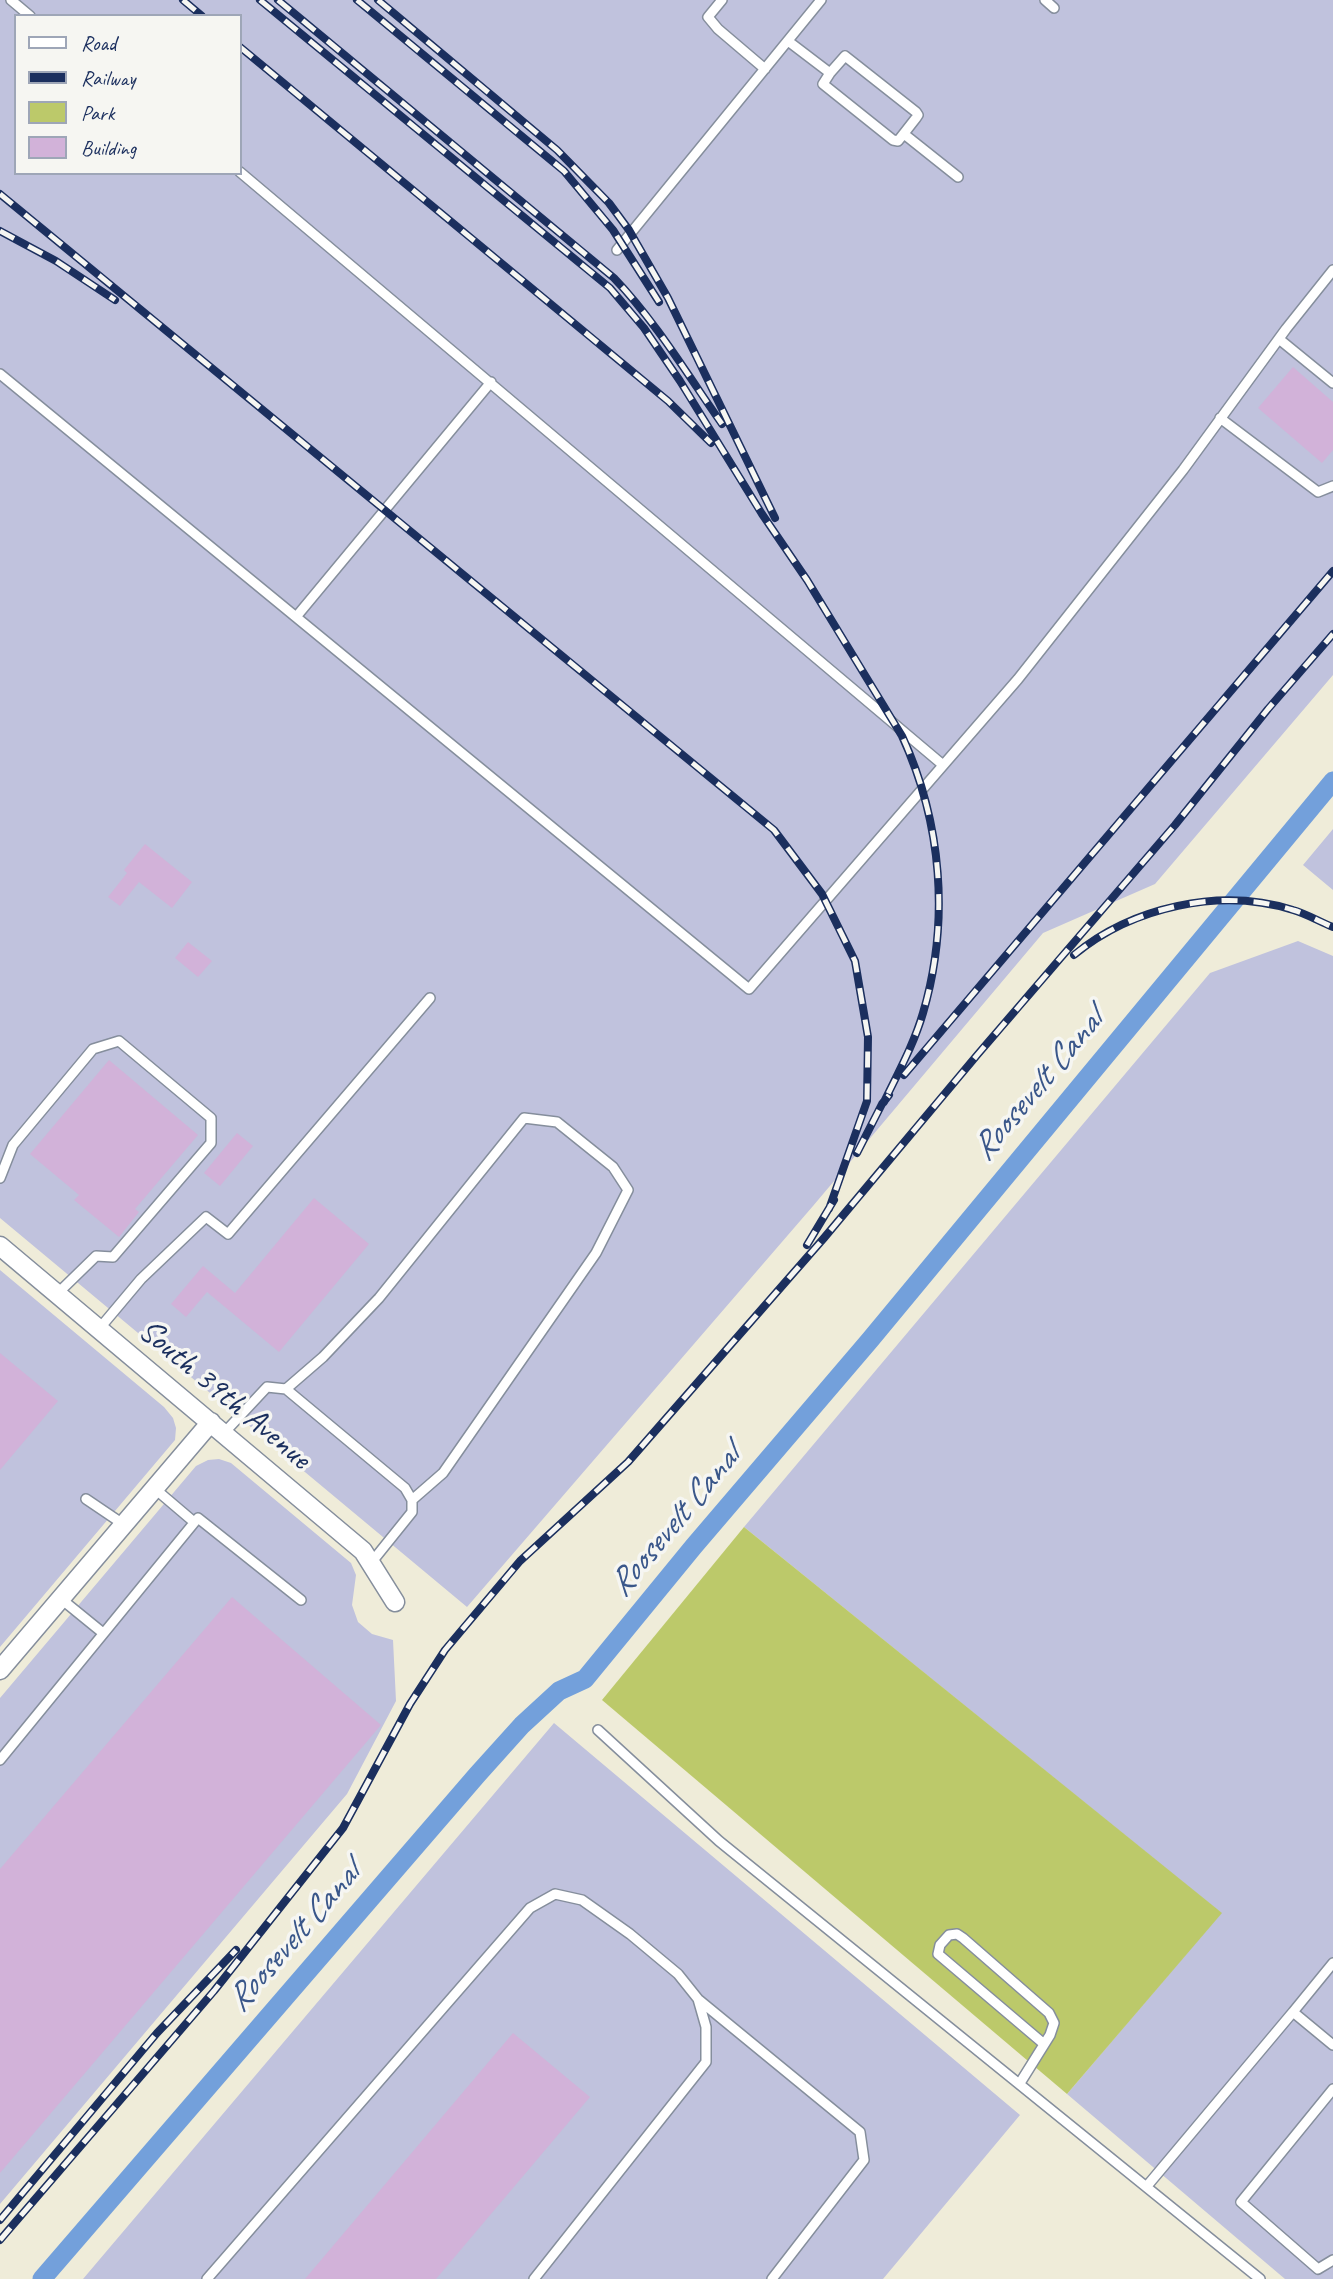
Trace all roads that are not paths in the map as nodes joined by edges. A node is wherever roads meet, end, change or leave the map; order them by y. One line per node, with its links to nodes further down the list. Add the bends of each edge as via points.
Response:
1 (11, 0): 6 (lane)
2 (722, 0): 8 (lane, via 708,17)
3 (821, 0): 7 (lane)
4 (1045, 0): 5 (lane)
5 (1054, 8)
6 (28, 14)
7 (788, 41): 8 (lane); 9 (lane)
8 (765, 69): 13 (lane)
9 (830, 73): 10 (lane, via 823,84 893,140); 10 (lane, via 845,56 916,112)
10 (904, 134): 12 (lane)
11 (242, 174): 17 (lane)
12 (958, 177)
13 (617, 250)
14 (1333, 270): 15 (lane)
15 (1279, 339): 18 (lane); 19 (lane)
16 (0, 374): 21 (lane)
17 (491, 382): 21 (lane); 22 (lane)
18 (1333, 383)
19 (1220, 418): 20 (lane, via 1318,492); 22 (lane, via 1018,679)
20 (1333, 486)
21 (296, 617): 22 (lane, via 749,989)
22 (943, 765)
23 (430, 998): 27 (lane, via 228,1234 206,1217 141,1279)
24 (0, 1178): 26 (lane, via 13,1145 93,1049 102,1045 119,1041 211,1118 211,1143 113,1257 96,1256)
25 (0, 1246): 26 (street, South 39th Avenue)
26 (57, 1294): 27 (street, South 39th Avenue)
27 (99, 1329): 29 (street, South 39th Avenue)
28 (286, 1389): 29 (lane, via 267,1387); 32 (lane, via 405,1488); 32 (lane, via 379,1298 524,1118 557,1122 613,1167 628,1190 596,1253 443,1473)
29 (217, 1427): 30 (street); 35 (street, South 39th Avenue, via 363,1551)
30 (154, 1488): 33 (lane); 34 (street)
31 (86, 1499): 34 (lane)
32 (412, 1500): 35 (lane, via 412,1512)
33 (194, 1522): 37 (lane, via 198,1518); 39 (lane)
34 (123, 1524): 36 (street)
35 (371, 1563): 38 (street, South 39th Avenue)
36 (60, 1598): 39 (lane); 40 (street)
37 (301, 1600)
38 (396, 1602)
39 (103, 1633): 42 (lane)
40 (0, 1670)
41 (598, 1730): 48 (lane, via 719,1841)
42 (0, 1760)
43 (1333, 1963): 45 (lane)
44 (698, 1999): 53 (lane, via 678,1974 582,1900 555,1894 530,1908); 54 (lane, via 706,2026 706,2062); 55 (lane, via 860,2132 864,2160)
45 (1293, 2012): 47 (lane); 50 (lane)
46 (1044, 2044): 46 (lane, via 1054,2023 1049,2013 963,1938 949,1935 938,1954); 48 (lane)
47 (1333, 2045)
48 (1020, 2083): 50 (lane)
49 (1333, 2089): 52 (lane, via 1241,2202)
50 (1147, 2186): 56 (lane)
51 (1333, 2260): 52 (lane)
52 (1318, 2269): 57 (lane)
53 (207, 2279)
54 (534, 2279)
55 (772, 2279)
56 (1260, 2279)
57 (1310, 2279)

